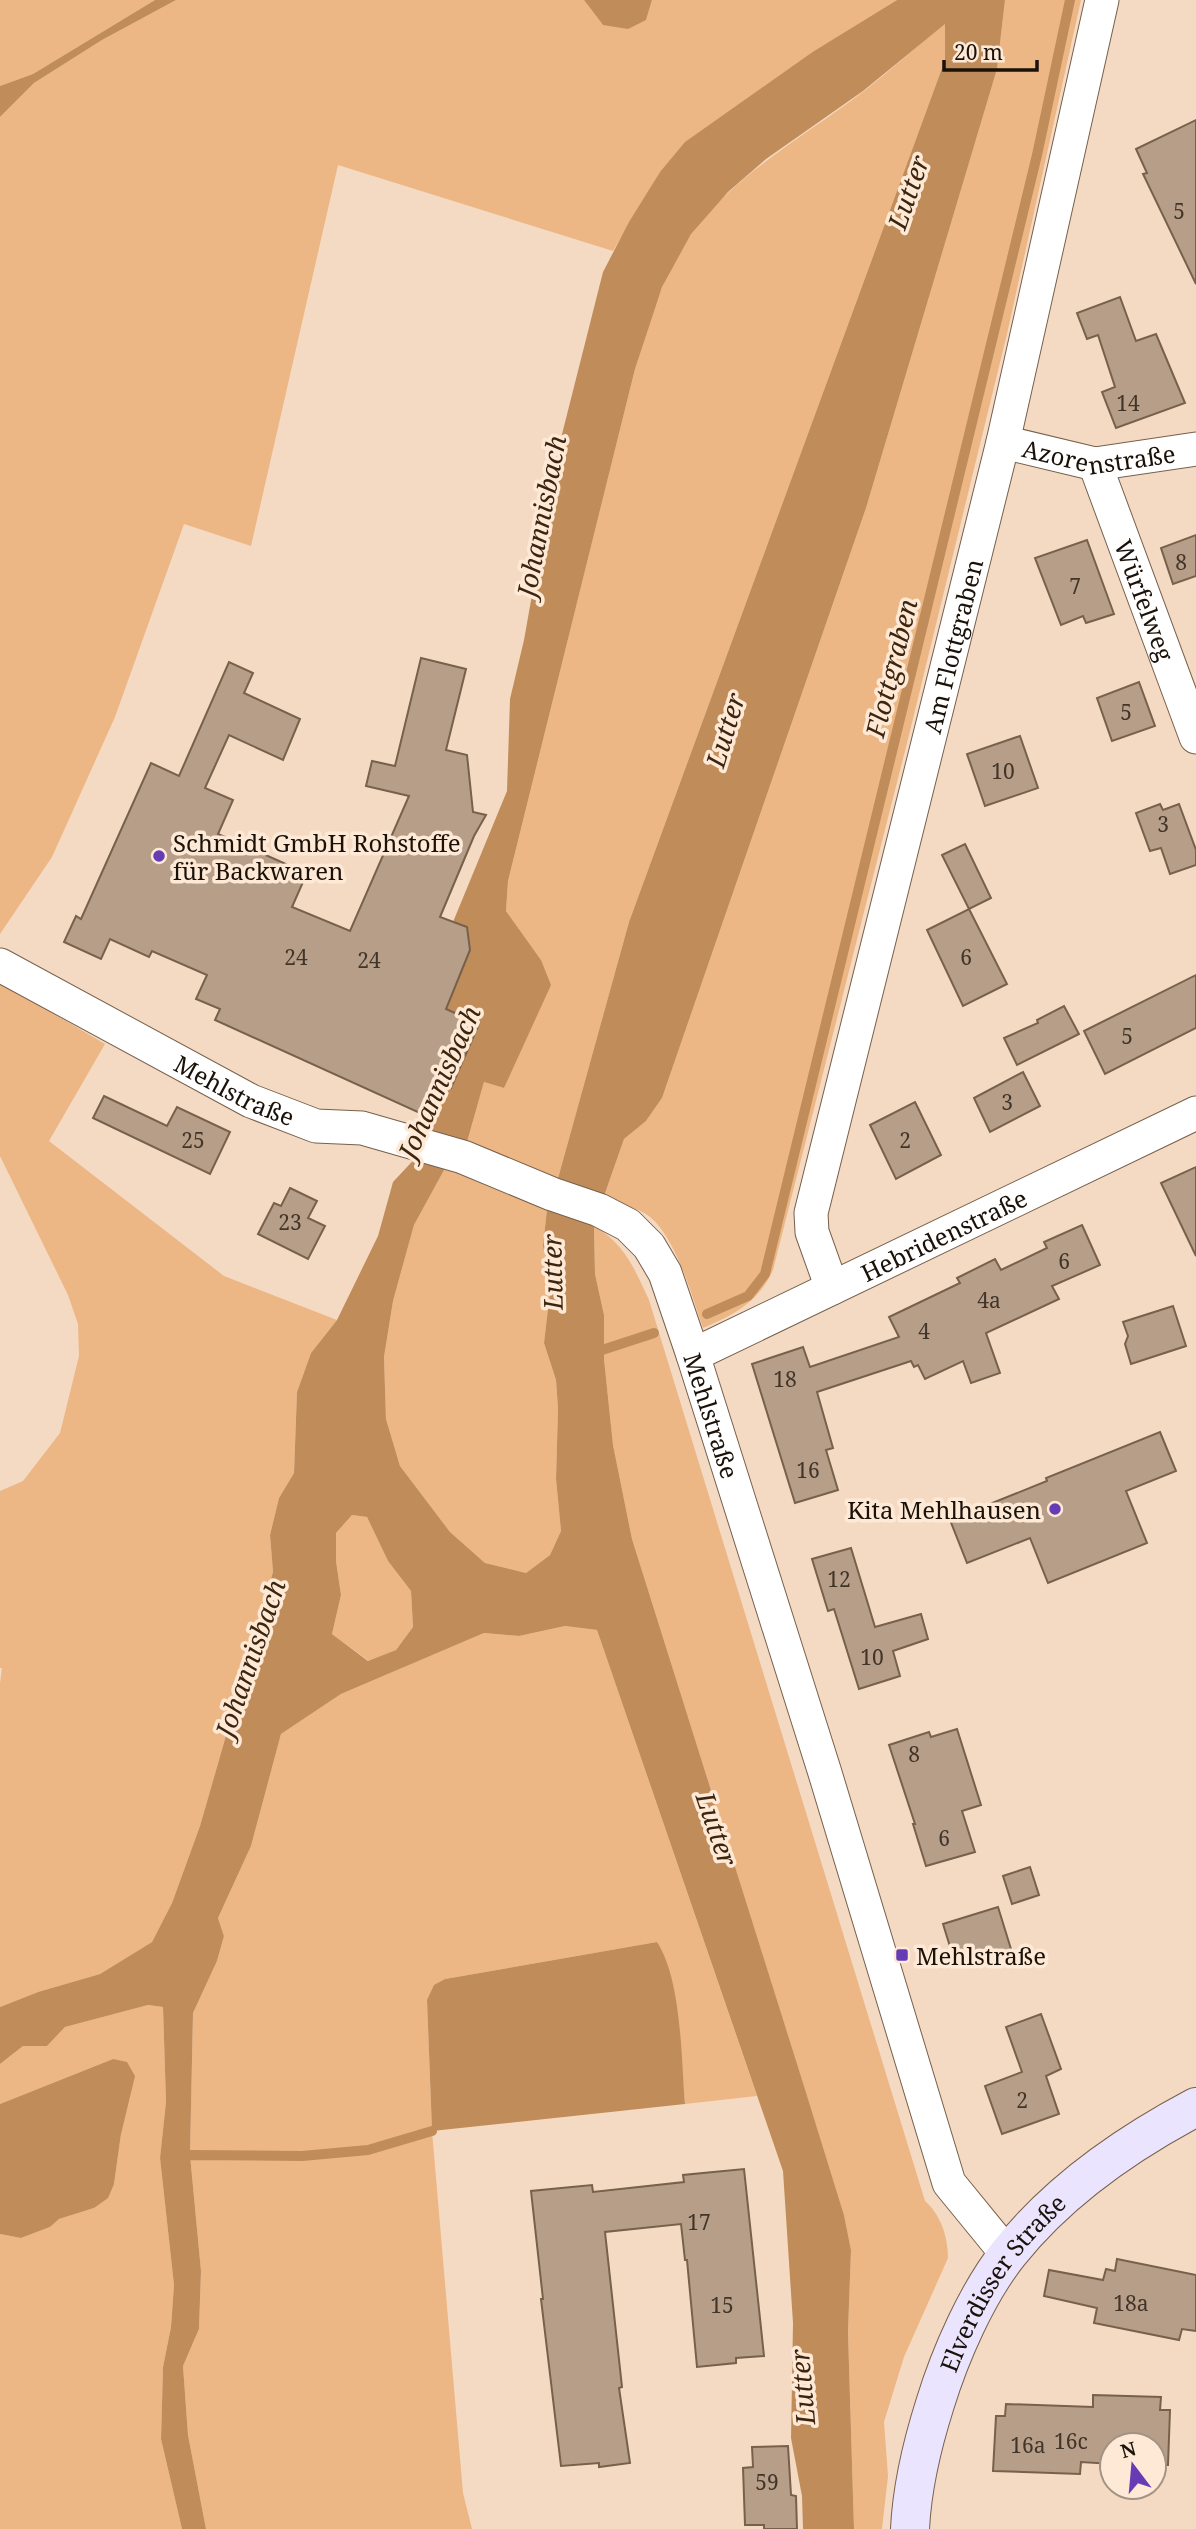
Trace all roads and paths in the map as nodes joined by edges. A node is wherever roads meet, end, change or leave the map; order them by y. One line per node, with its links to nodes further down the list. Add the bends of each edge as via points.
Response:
1 (1102, 0): 2 (street, Am Flottgraben)
2 (1003, 443): 4 (street, Azorenstraße); 8 (street, Am Flottgraben, via 811,1213 812,1232)
3 (1196, 449): 4 (street, Azorenstraße)
4 (1095, 464): 5 (street, Würfelweg)
5 (1196, 737)
6 (0, 965): 9 (street, Mehlstraße, via 251,1101 316,1126 362,1128 463,1157 628,1225 649,1246 665,1273)
7 (1196, 1113): 8 (street, Hebridenstraße)
8 (832, 1288): 9 (street, Hebridenstraße)
9 (693, 1355): 11 (street, Mehlstraße, via 949,2183)
10 (1196, 2107): 11 (street, Elverdisser Straße, via 1154,2129 1075,2185)
11 (1007, 2254): 12 (street, Elverdisser Straße, via 946,2367 917,2469)
12 (910, 2529)

